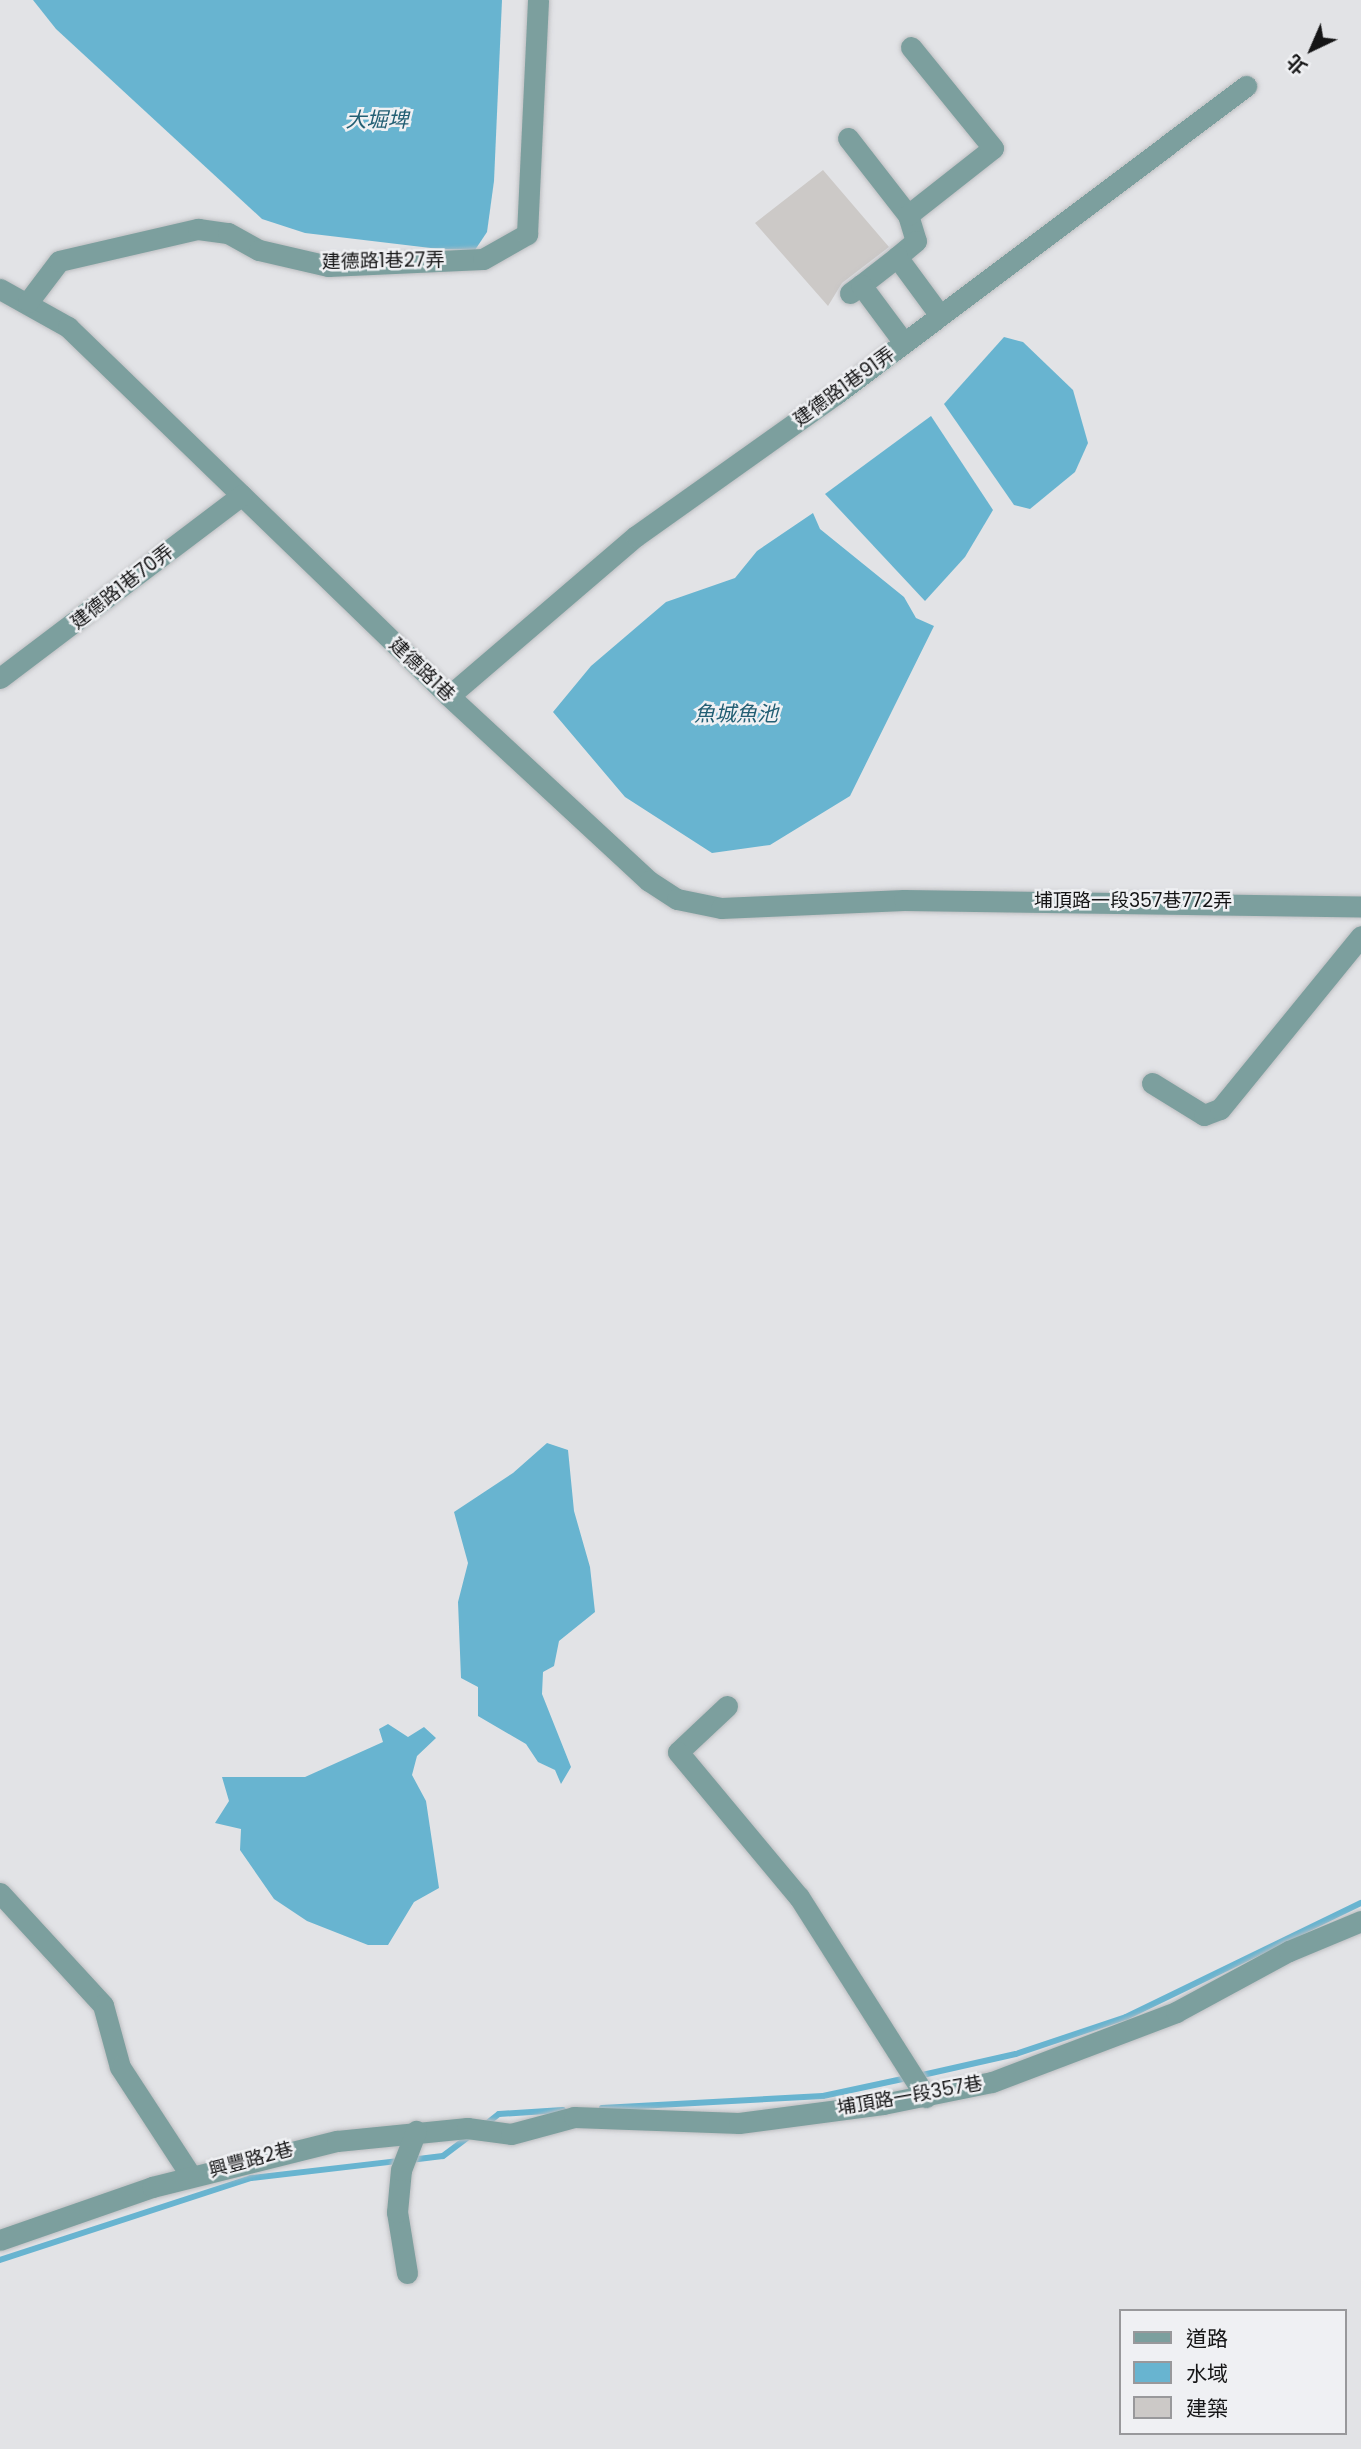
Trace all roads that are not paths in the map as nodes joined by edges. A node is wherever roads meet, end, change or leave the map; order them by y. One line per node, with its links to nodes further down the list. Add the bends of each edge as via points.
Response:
1 (538, 0): 8 (street, 建德路1巷27弄, via 527,234 483,259 328,266 259,250 228,233 198,229 59,261)
2 (911, 47): 5 (street, via 993,148)
3 (1246, 86): 9 (street, 建德路1巷91弄)
4 (848, 138): 5 (street)
5 (908, 215): 6 (street, via 916,241)
6 (897, 257): 9 (street); 10 (street, via 855,289)
7 (0, 289): 8 (street, 建德路1巷)
8 (28, 302): 11 (street, 建德路1巷, via 68,327)
9 (939, 314): 10 (street, 建德路1巷91弄)
10 (904, 343): 13 (street, 建德路1巷91弄, via 636,536)
11 (242, 495): 12 (street, 建德路1巷70弄); 13 (street, 建德路1巷)
12 (0, 678)
13 (449, 696): 14 (street, 建德路1巷, via 649,881 677,899 721,908)
14 (904, 900): 15 (street, 埔頂路一段357巷772弄)
15 (1361, 906)
16 (1361, 936): 17 (street, via 1220,1109 1204,1115)
17 (1152, 1083)
18 (727, 1706): 21 (street, via 678,1752 799,1897)
19 (0, 1893): 24 (street, via 103,2005 120,2067)
20 (1361, 1921): 21 (street, 埔頂路一段357巷, via 1289,1951 1176,2012 992,2082)
21 (926, 2097): 23 (street, 埔頂路一段357巷, via 739,2123 574,2117)
22 (416, 2130): 23 (street, 興豐路2巷); 24 (street, 興豐路2巷, via 286,2150); 26 (street, via 401,2171 397,2212)
23 (511, 2134)
24 (191, 2176): 25 (street, 興豐路2巷)
25 (0, 2240)
26 (407, 2273)

